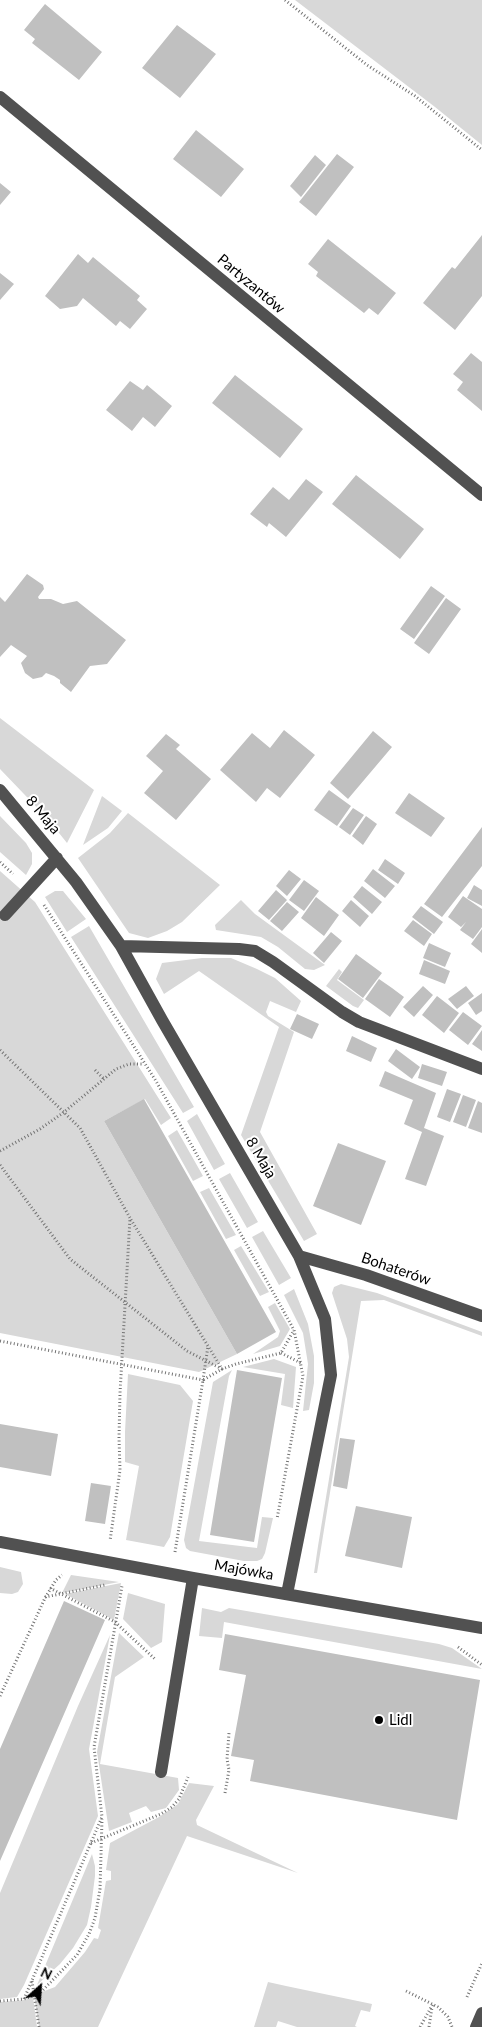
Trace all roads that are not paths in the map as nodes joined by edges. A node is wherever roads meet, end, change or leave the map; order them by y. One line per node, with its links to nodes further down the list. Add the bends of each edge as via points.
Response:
1 (0, 97): 2 (street, Partyzantów)
2 (482, 495)
3 (0, 790): 4 (street, 8 Maja)
4 (57, 858): 5 (street); 6 (street, 8 Maja)
5 (5, 915)
6 (122, 946): 7 (street, via 255,951 359,1022); 8 (street, 8 Maja)
7 (482, 1069)
8 (299, 1256): 9 (street, Bohaterów, via 366,1275); 12 (street, 8 Maja, via 325,1319 331,1375)
9 (482, 1316)
10 (0, 1542): 11 (street, Majówka)
11 (193, 1578): 12 (street, Majówka); 14 (street)
12 (287, 1594): 13 (street, Majówka)
13 (482, 1628)
14 (161, 1772)
15 (482, 2013): 16 (street)
16 (476, 2027)

